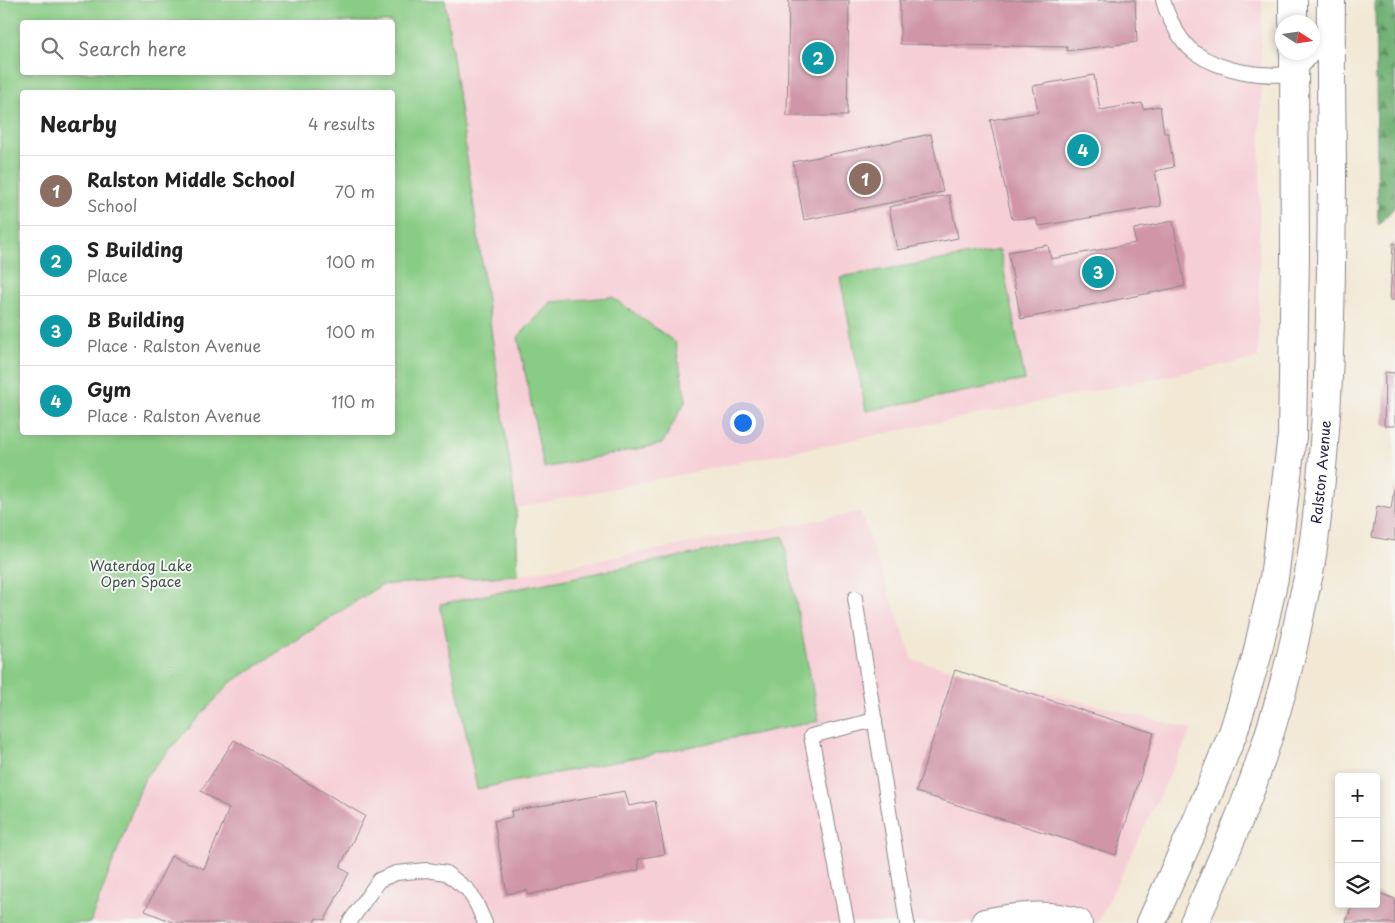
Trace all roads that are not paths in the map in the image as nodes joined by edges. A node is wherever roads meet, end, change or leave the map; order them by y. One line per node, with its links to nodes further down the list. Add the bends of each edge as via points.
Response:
1 (1163, 0): 5 (lane, via 1174,29 1193,52 1217,64 1239,71 1276,75)
2 (1293, 0): 4 (main road)
3 (1330, 12): 5 (lane, via 1321,43 1308,60); 15 (main road, Ralston Avenue, via 1332,179 1327,400 1310,569 1277,712 1259,767)
4 (1293, 15)
5 (1294, 63): 14 (main road, via 1292,436 1274,578 1256,659 1233,733)
6 (855, 598): 7 (lane)
7 (875, 720): 10 (lane, via 810,736); 11 (lane)
8 (349, 923): 9 (lane, via 379,880 396,873 427,870 446,873 468,890)
9 (485, 923)
10 (847, 923)
11 (907, 923)
12 (985, 923): 13 (main road, via 1036,916)
13 (1078, 923)
14 (1151, 923)
15 (1194, 923)

